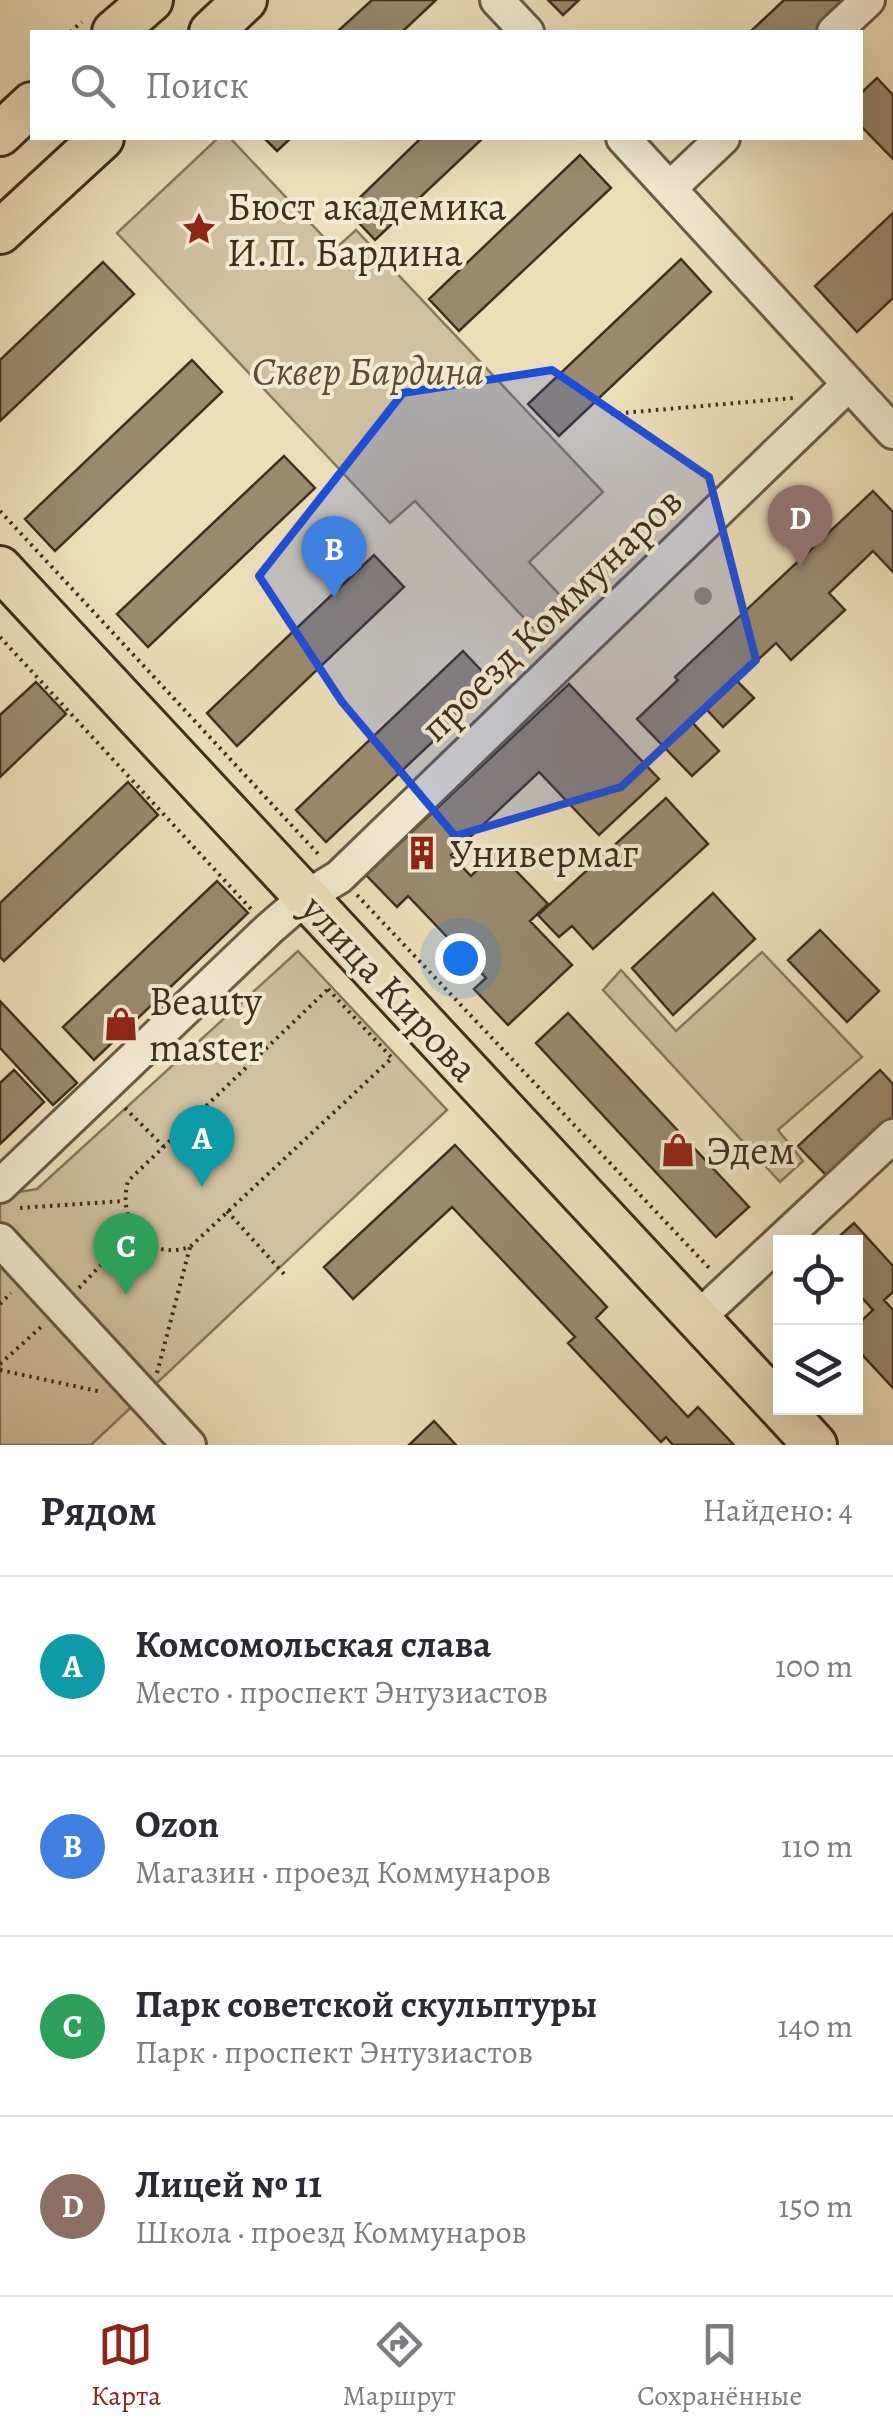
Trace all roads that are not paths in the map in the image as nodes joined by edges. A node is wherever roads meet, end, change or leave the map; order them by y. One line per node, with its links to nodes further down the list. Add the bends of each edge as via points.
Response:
1 (151, 0): 5 (main road)
2 (245, 0): 6 (main road)
3 (497, 0): 7 (street)
4 (868, 0): 8 (street)
5 (116, 30)
6 (214, 30)
7 (524, 30)
8 (836, 30)
9 (30, 106): 10 (main road)
10 (0, 134)
11 (100, 140): 15 (main road)
12 (625, 140): 14 (street)
13 (722, 140): 14 (street)
14 (670, 188): 16 (street)
15 (0, 232)
16 (844, 389): 17 (street); 19 (street, проезд Коммунаров)
17 (893, 432)
18 (0, 568): 19 (main road, улица Кирова)
19 (323, 887): 21 (street, проезд Коммунаров, via 269,929 104,1086); 23 (main road, улица Кирова)
20 (893, 1136): 23 (street)
21 (9, 1197)
22 (0, 1240): 26 (street)
23 (698, 1318): 24 (main road, улица Кирова)
24 (773, 1398)
25 (788, 1415): 27 (main road, улица Кирова)
26 (189, 1445)
27 (815, 1445)

